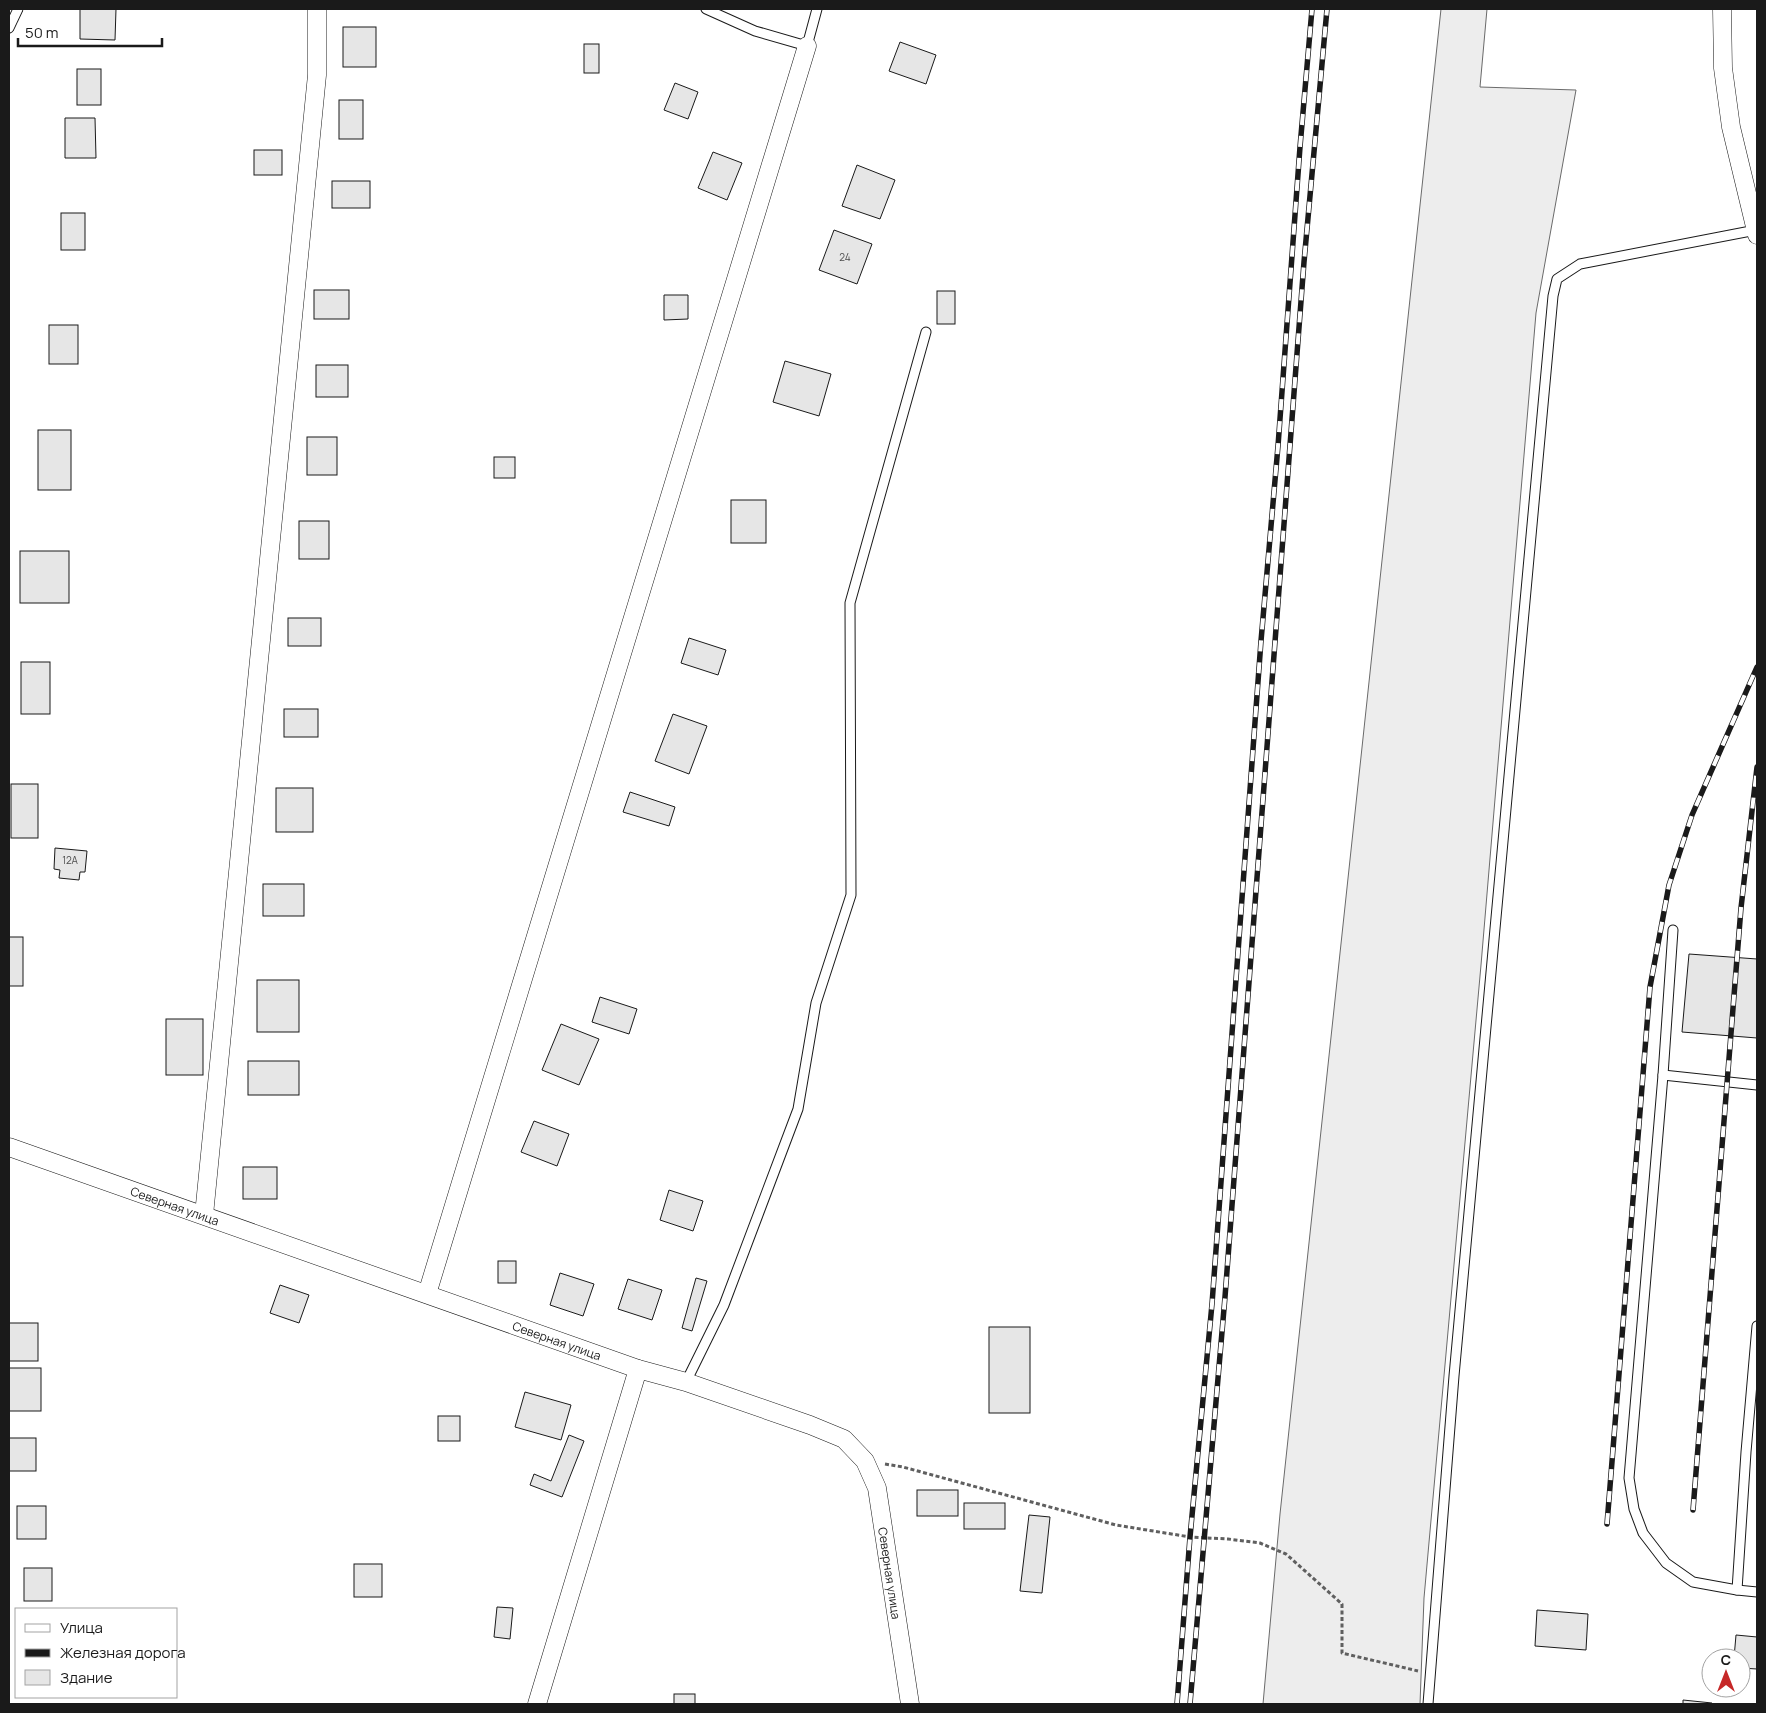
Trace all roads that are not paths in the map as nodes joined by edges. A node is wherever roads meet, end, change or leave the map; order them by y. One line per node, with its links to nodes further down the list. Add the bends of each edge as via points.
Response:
1 (18, 9): 6 (lane)
2 (317, 9): 14 (street, via 317,75)
3 (706, 9): 7 (lane, via 756,31)
4 (818, 9): 7 (lane)
5 (1722, 9): 8 (street, via 1723,68 1731,127)
6 (9, 28)
7 (807, 46): 15 (street)
8 (1756, 233): 23 (lane, via 1580,264 1557,279 1553,296 1456,1356)
9 (926, 332): 18 (lane, via 850,603 851,895 816,1003 798,1109 724,1306)
10 (1673, 930): 11 (lane)
11 (1663, 1074): 12 (lane); 19 (lane, via 1629,1478 1634,1509 1643,1533 1666,1563 1693,1582)
12 (1757, 1085)
13 (9, 1148): 14 (street, Северная улица)
14 (204, 1215): 15 (street, Северная улица)
15 (427, 1294): 17 (street, Северная улица)
16 (1757, 1326): 19 (lane)
17 (638, 1369): 18 (street, Северная улица); 21 (street)
18 (686, 1382): 22 (street, Северная улица, via 844,1439 865,1461 877,1488)
19 (1737, 1590): 20 (lane)
20 (1757, 1592)
21 (537, 1704)
22 (910, 1704)
23 (1428, 1704)

